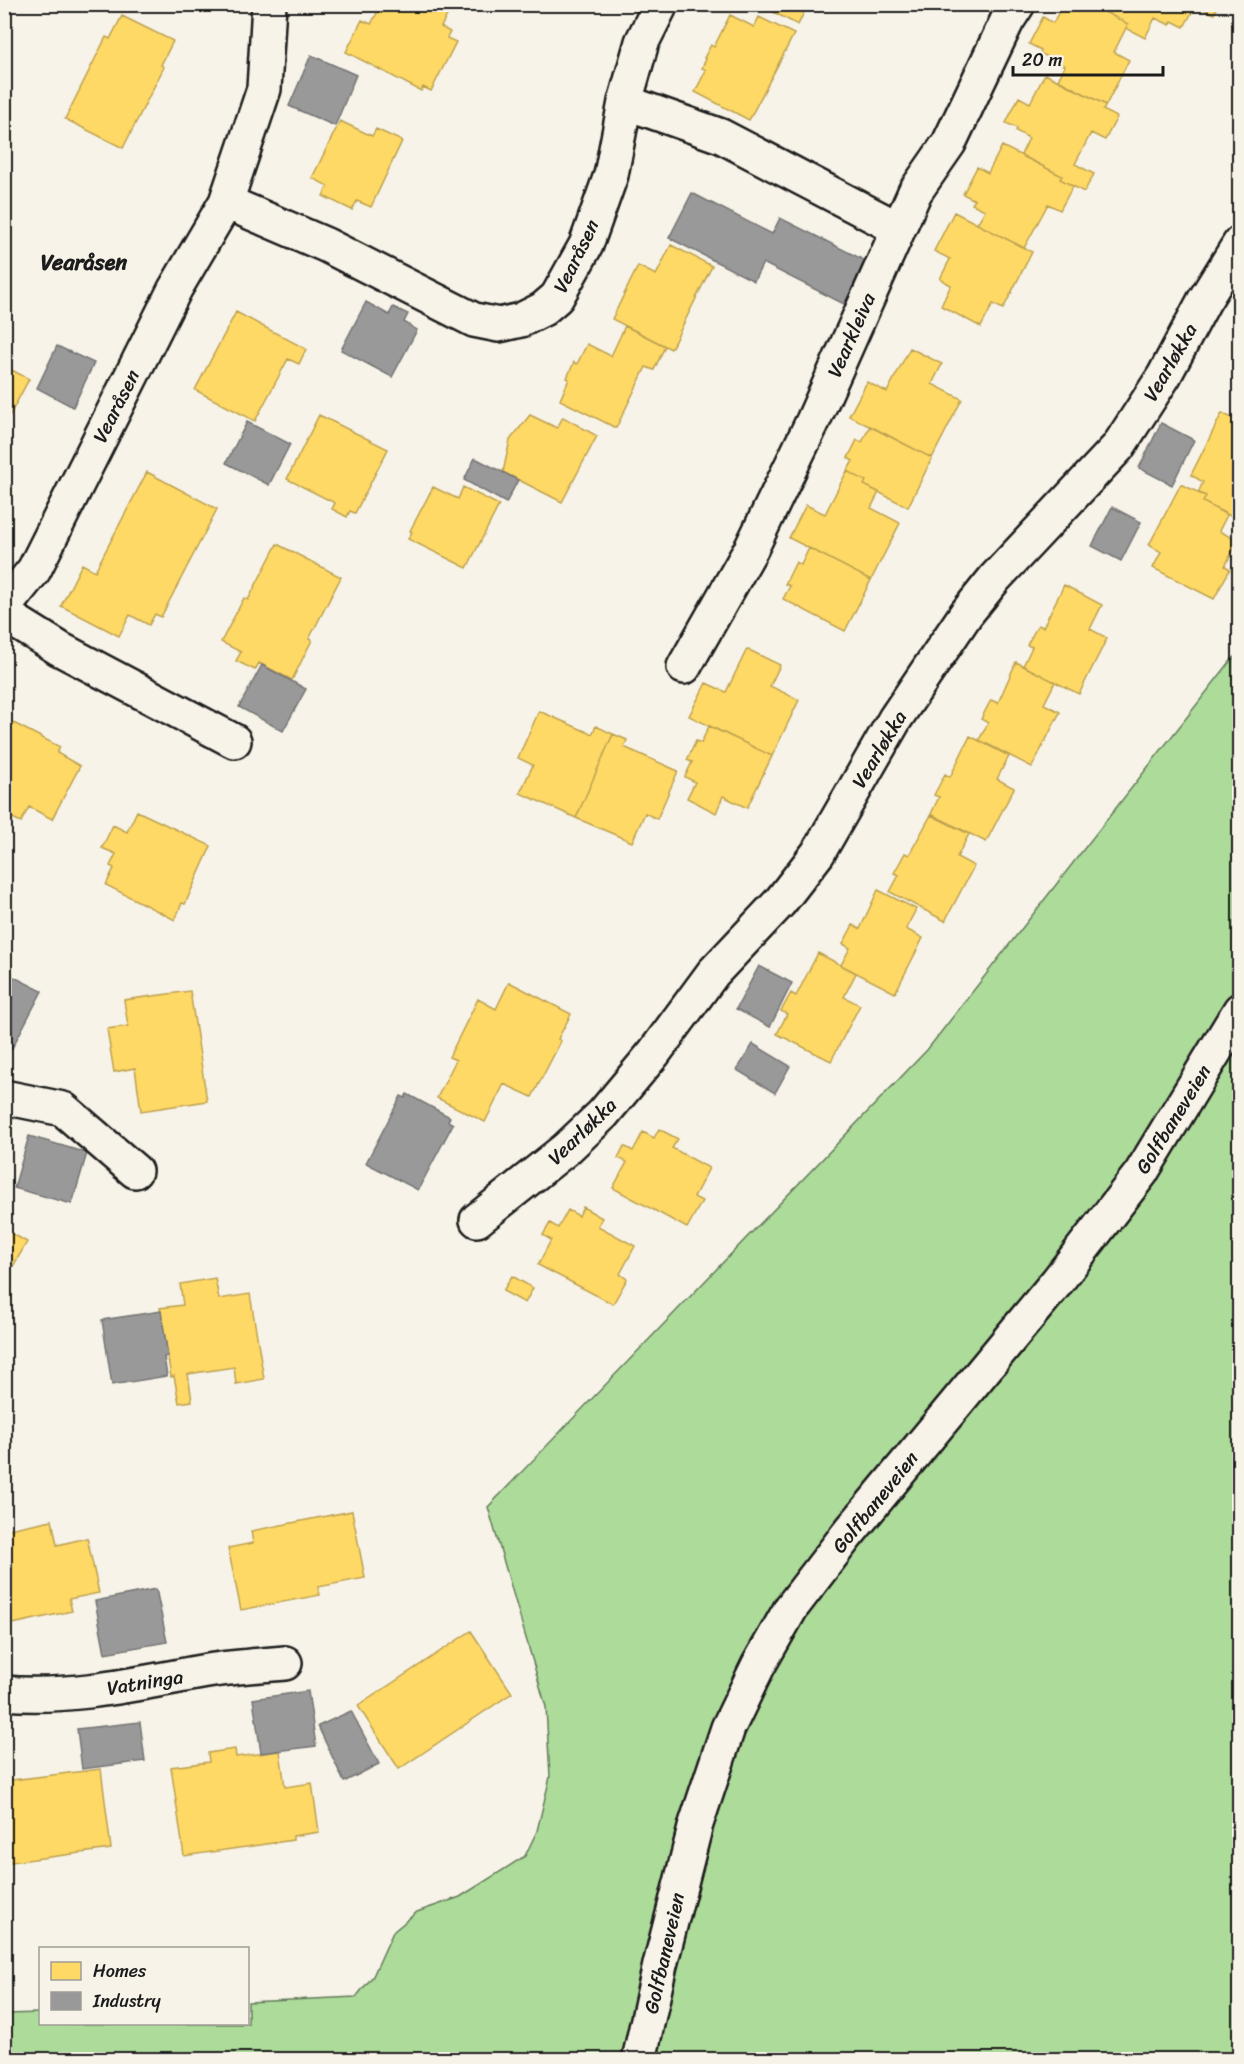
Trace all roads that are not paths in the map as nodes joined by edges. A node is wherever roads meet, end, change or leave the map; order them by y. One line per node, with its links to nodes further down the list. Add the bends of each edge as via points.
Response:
1 (269, 4): 5 (street, Vearåsen, via 264,89)
2 (661, 4): 4 (street, Vearåsen, via 642,42)
3 (1018, 4): 6 (street, Vearkleiva, via 950,143 915,192)
4 (625, 102): 5 (street, Vearåsen, via 611,176 586,245 558,297 521,320 499,325 474,320 326,245); 6 (street, via 721,136)
5 (226, 202): 8 (street, Vearåsen, via 175,289 34,570)
6 (897, 228): 9 (street, Vearkleiva, via 808,432 751,549)
7 (1239, 243): 14 (street, Vearløkka, via 1118,447 966,614 895,719 818,853 780,902 713,973 603,1114)
8 (4, 608): 10 (street, Vearåsen, via 15,621 60,650)
9 (684, 667)
10 (234, 741)
11 (1239, 1010): 17 (street, Golfbaneveien, via 1141,1173 1056,1283 847,1535 791,1608 763,1656 728,1728 696,1824)
12 (4, 1096): 13 (street, via 63,1108)
13 (135, 1171)
14 (477, 1220)
15 (285, 1663): 16 (street, Vatninga, via 208,1671 120,1688 36,1695)
16 (4, 1693)
17 (639, 2060)

